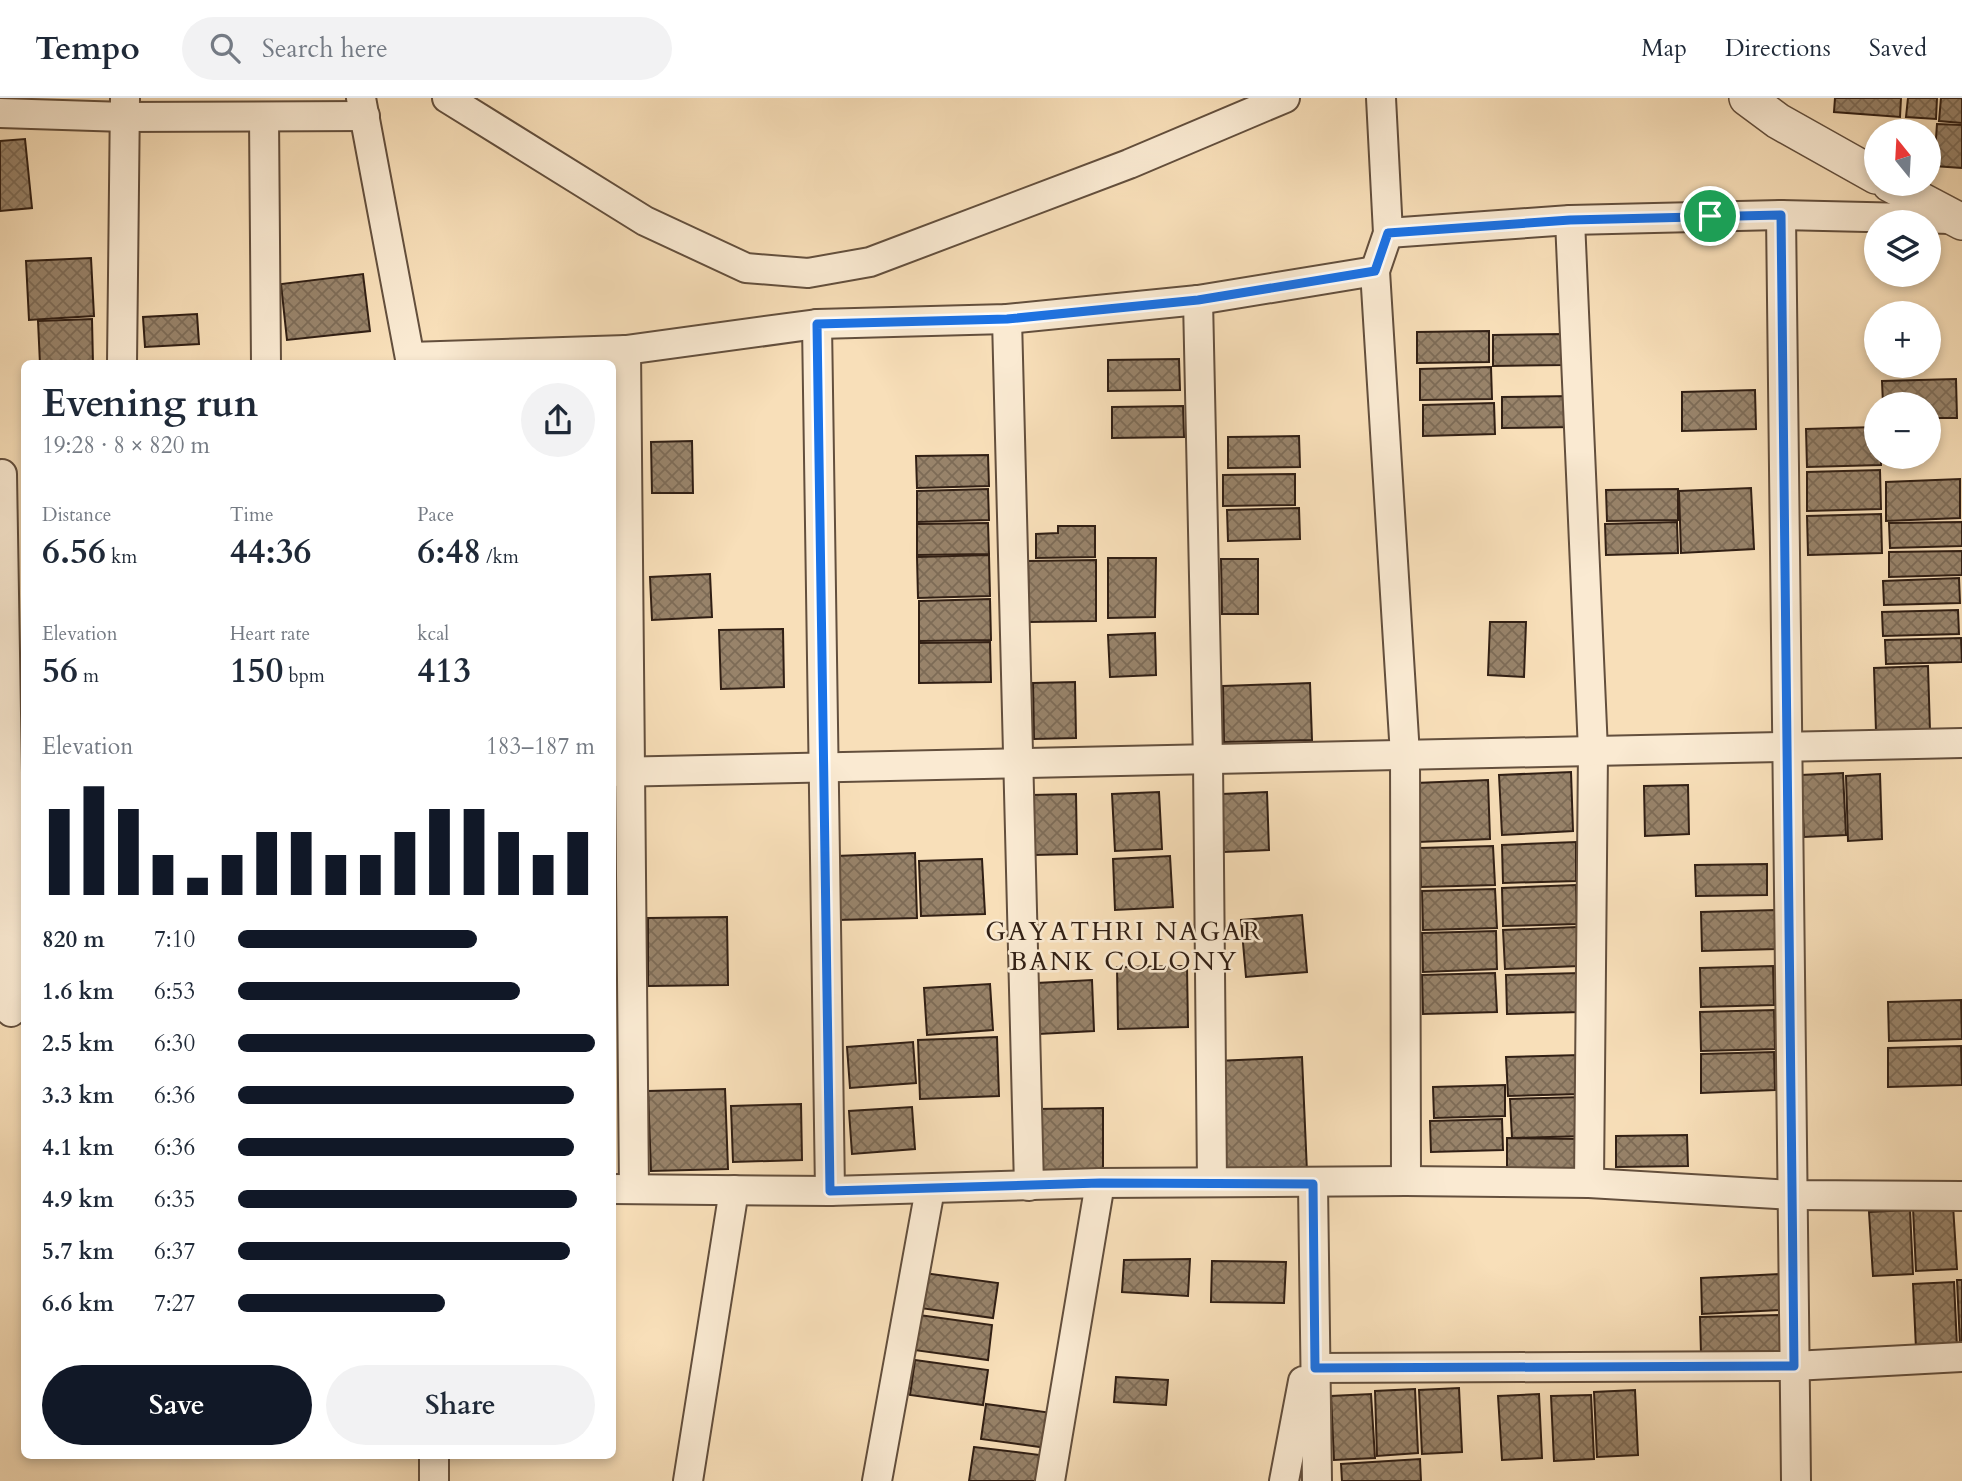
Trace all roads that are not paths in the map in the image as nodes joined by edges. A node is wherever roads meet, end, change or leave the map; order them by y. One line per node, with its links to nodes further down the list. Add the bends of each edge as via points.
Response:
1 (447, 98): 2 (street, via 645,221 746,268 808,273 870,262)
2 (1285, 98)
3 (1381, 98): 14 (street)
4 (1747, 98): 9 (street, via 1778,121)
5 (125, 107): 7 (street); 8 (street); 20 (street)
6 (363, 107): 8 (street); 22 (street)
7 (0, 113)
8 (264, 117): 21 (street)
9 (1864, 169)
10 (1912, 196): 13 (street)
11 (1781, 215): 12 (street); 13 (street); 25 (street)
12 (1570, 220): 14 (street); 26 (street)
13 (1957, 220)
14 (1388, 233): 15 (street)
15 (1375, 271): 16 (street); 27 (street)
16 (1198, 300): 17 (street); 28 (street)
17 (1007, 319): 18 (street); 29 (street)
18 (817, 324): 19 (street); 30 (street)
19 (626, 350): 22 (street); 31 (street)
20 (122, 360)
21 (266, 360)
22 (411, 360)
23 (9, 474): 32 (street)
24 (1962, 743): 25 (street)
25 (1787, 747): 26 (street); 43 (street)
26 (1593, 751): 27 (street); 36 (street)
27 (1405, 755): 28 (street); 33 (street)
28 (1208, 760): 29 (street); 34 (street)
29 (1020, 764): 30 (street); 38 (street)
30 (826, 768): 31 (street); 42 (street)
31 (622, 772): 39 (street)
32 (11, 1012)
33 (1406, 1181): 36 (street); 37 (street)
34 (1212, 1182): 35 (street); 37 (street)
35 (1100, 1183): 38 (street); 53 (street)
36 (1589, 1183): 43 (street)
37 (1313, 1184): 45 (street)
38 (1029, 1186): 40 (street)
39 (623, 1189): 41 (street)
40 (930, 1189): 42 (street); 52 (street)
41 (734, 1190): 42 (street); 51 (street)
42 (830, 1191)
43 (1793, 1195): 44 (street); 47 (street)
44 (1962, 1196)
45 (1315, 1324): 48 (street); 54 (street)
46 (1962, 1357): 47 (street)
47 (1794, 1366): 48 (street); 56 (street)
48 (1315, 1368): 55 (street)
49 (434, 1459): 50 (street)
50 (434, 1481)
51 (688, 1481)
52 (877, 1481)
53 (1050, 1481)
54 (1284, 1481)
55 (1317, 1481)
56 (1796, 1481)

